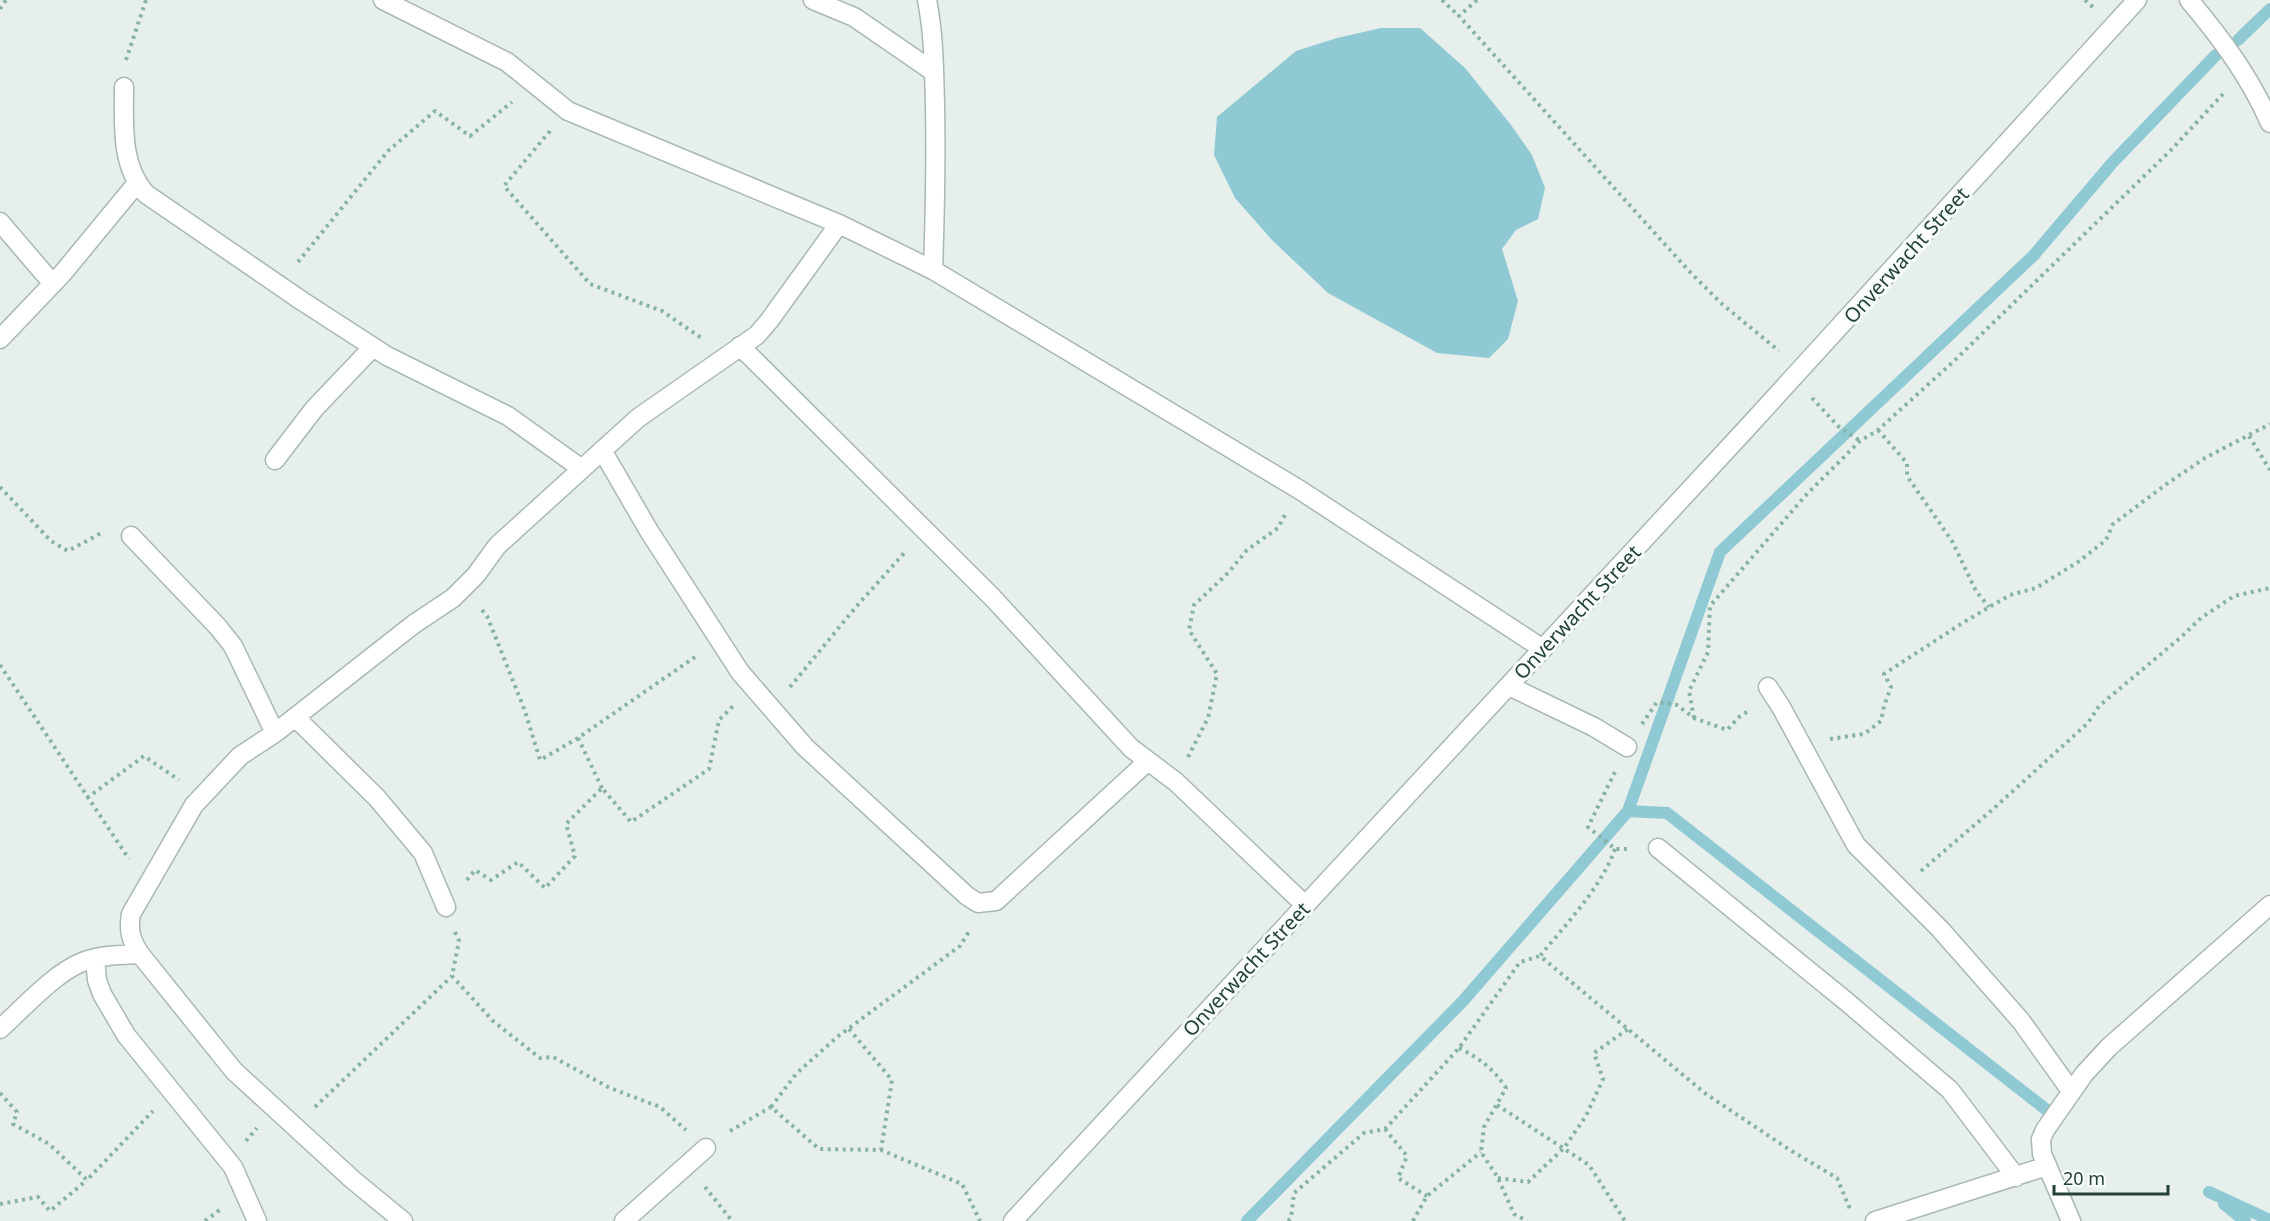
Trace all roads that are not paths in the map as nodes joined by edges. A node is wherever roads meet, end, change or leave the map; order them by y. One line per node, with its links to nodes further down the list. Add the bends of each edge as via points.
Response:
1 (383, 0): 11 (street, via 507,62 568,111)
2 (813, 0): 6 (street, via 854,17)
3 (927, 0): 6 (street)
4 (2137, 0): 21 (street, Onverwacht Street)
5 (2189, 0): 8 (street, via 2228,49)
6 (934, 72): 12 (street)
7 (124, 87): 9 (street, via 124,143)
8 (2270, 123)
9 (137, 183): 13 (street); 15 (street, via 146,194)
10 (0, 222): 13 (street)
11 (839, 224): 12 (street); 16 (street, via 770,321)
12 (933, 270): 21 (street, via 1300,490)
13 (53, 284): 14 (street)
14 (0, 339)
15 (374, 347): 18 (street, via 314,410); 19 (street, via 508,416)
16 (733, 350): 17 (street, via 638,418); 27 (street, via 993,598 1103,719)
17 (602, 450): 19 (street); 27 (street, via 740,672 805,747 978,903 996,901)
18 (275, 460)
19 (582, 469): 24 (street, via 496,546 476,575 453,598)
20 (130, 536): 25 (street, via 233,646)
21 (1543, 649): 22 (street, Onverwacht Street)
22 (1509, 686): 26 (street); 29 (street, Onverwacht Street)
23 (1771, 692): 35 (street, via 1856,845 1940,929 2021,1021)
24 (295, 717): 25 (street); 31 (street, via 377,798 423,853)
25 (275, 733): 32 (street, via 240,756 194,805 131,914 131,939)
26 (1627, 747)
27 (1148, 761): 29 (street, via 1176,782)
28 (1658, 848): 38 (street, via 1950,1090)
29 (1305, 905): 42 (street, Onverwacht Street)
30 (2270, 905): 35 (street, via 2109,1047)
31 (446, 907)
32 (140, 954): 33 (street); 40 (street, via 234,1071)
33 (95, 958): 34 (street, via 63,972); 39 (street, via 102,994 126,1035 229,1162)
34 (0, 1029)
35 (2071, 1091): 37 (street, via 2041,1139)
36 (706, 1148): 41 (street)
37 (2047, 1167): 38 (street); 44 (street)
38 (2016, 1177): 43 (street)
39 (257, 1221)
40 (403, 1221)
41 (624, 1221)
42 (1013, 1221)
43 (1875, 1221)
44 (2071, 1221)

